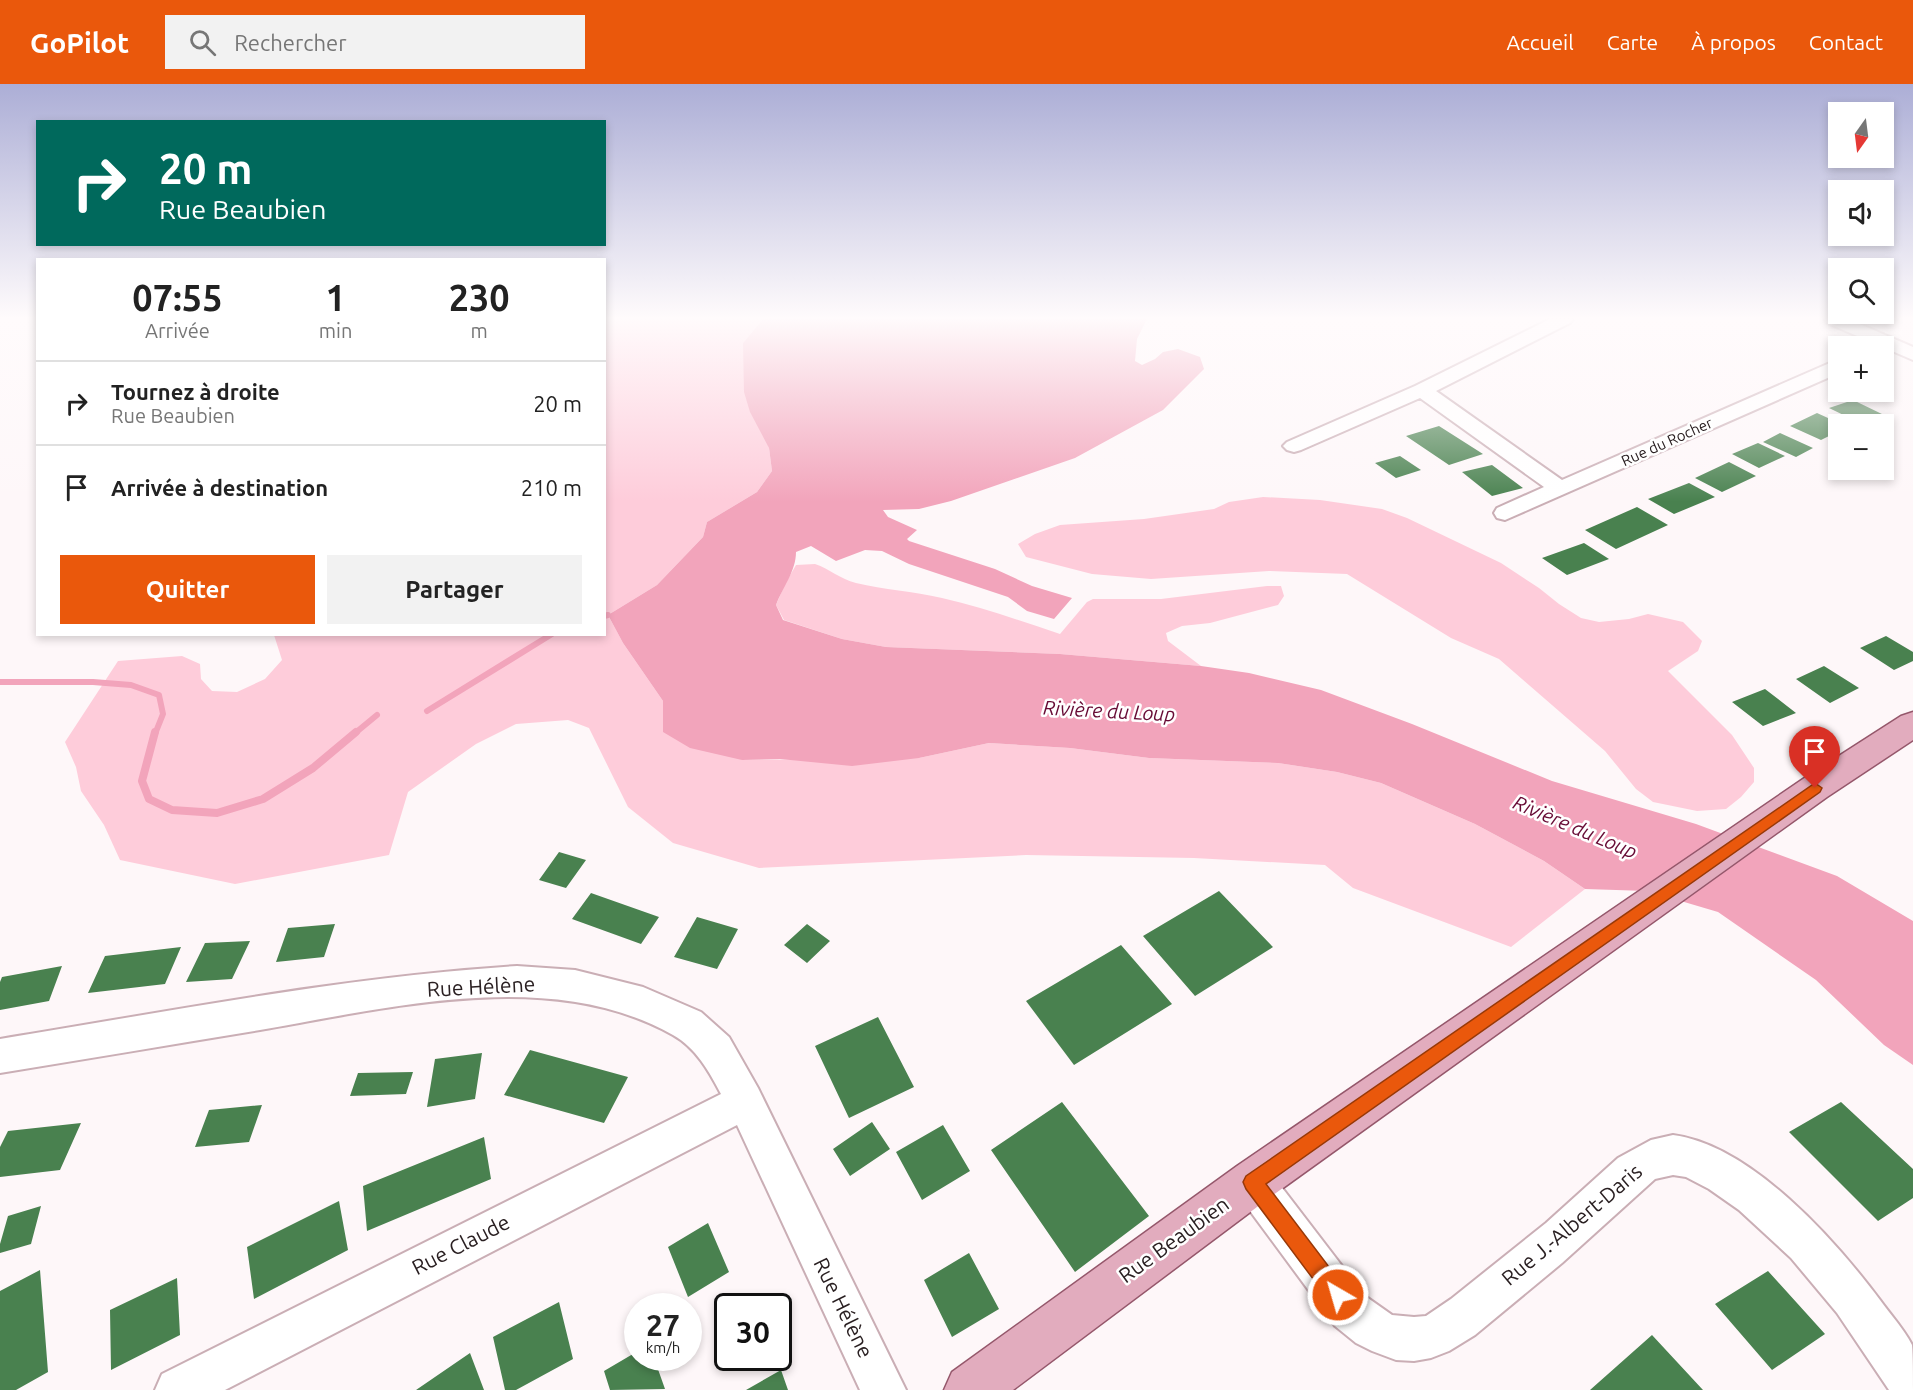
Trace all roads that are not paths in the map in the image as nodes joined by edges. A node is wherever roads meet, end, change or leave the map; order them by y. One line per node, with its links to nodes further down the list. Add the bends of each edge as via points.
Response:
1 (1442, 380): 3 (street)
2 (1807, 380): 5 (street, Rue du Rocher)
3 (1422, 390): 4 (street); 5 (street)
4 (1294, 446)
5 (1561, 489): 6 (street, Rue du Rocher)
6 (1505, 513)
7 (1913, 724): 10 (main road, Rue Beaubien, via 1815,788)
8 (0, 1056): 9 (street, Rue Hélène, via 368,996 518,981 575,986 643,1003 688,1024 716,1049)
9 (745, 1101): 12 (street, Rue Claude); 13 (street, Rue Hélène)
10 (1253, 1182): 11 (street, Rue J.-Albert-Daris, via 1350,1311 1370,1328 1393,1338 1412,1340 1434,1336 1458,1321 1653,1158 1674,1155 1704,1164 1775,1213 1821,1258 1868,1318); 14 (main road, Rue Beaubien)
11 (1913, 1386)
12 (178, 1390)
13 (883, 1390)
14 (970, 1390)

